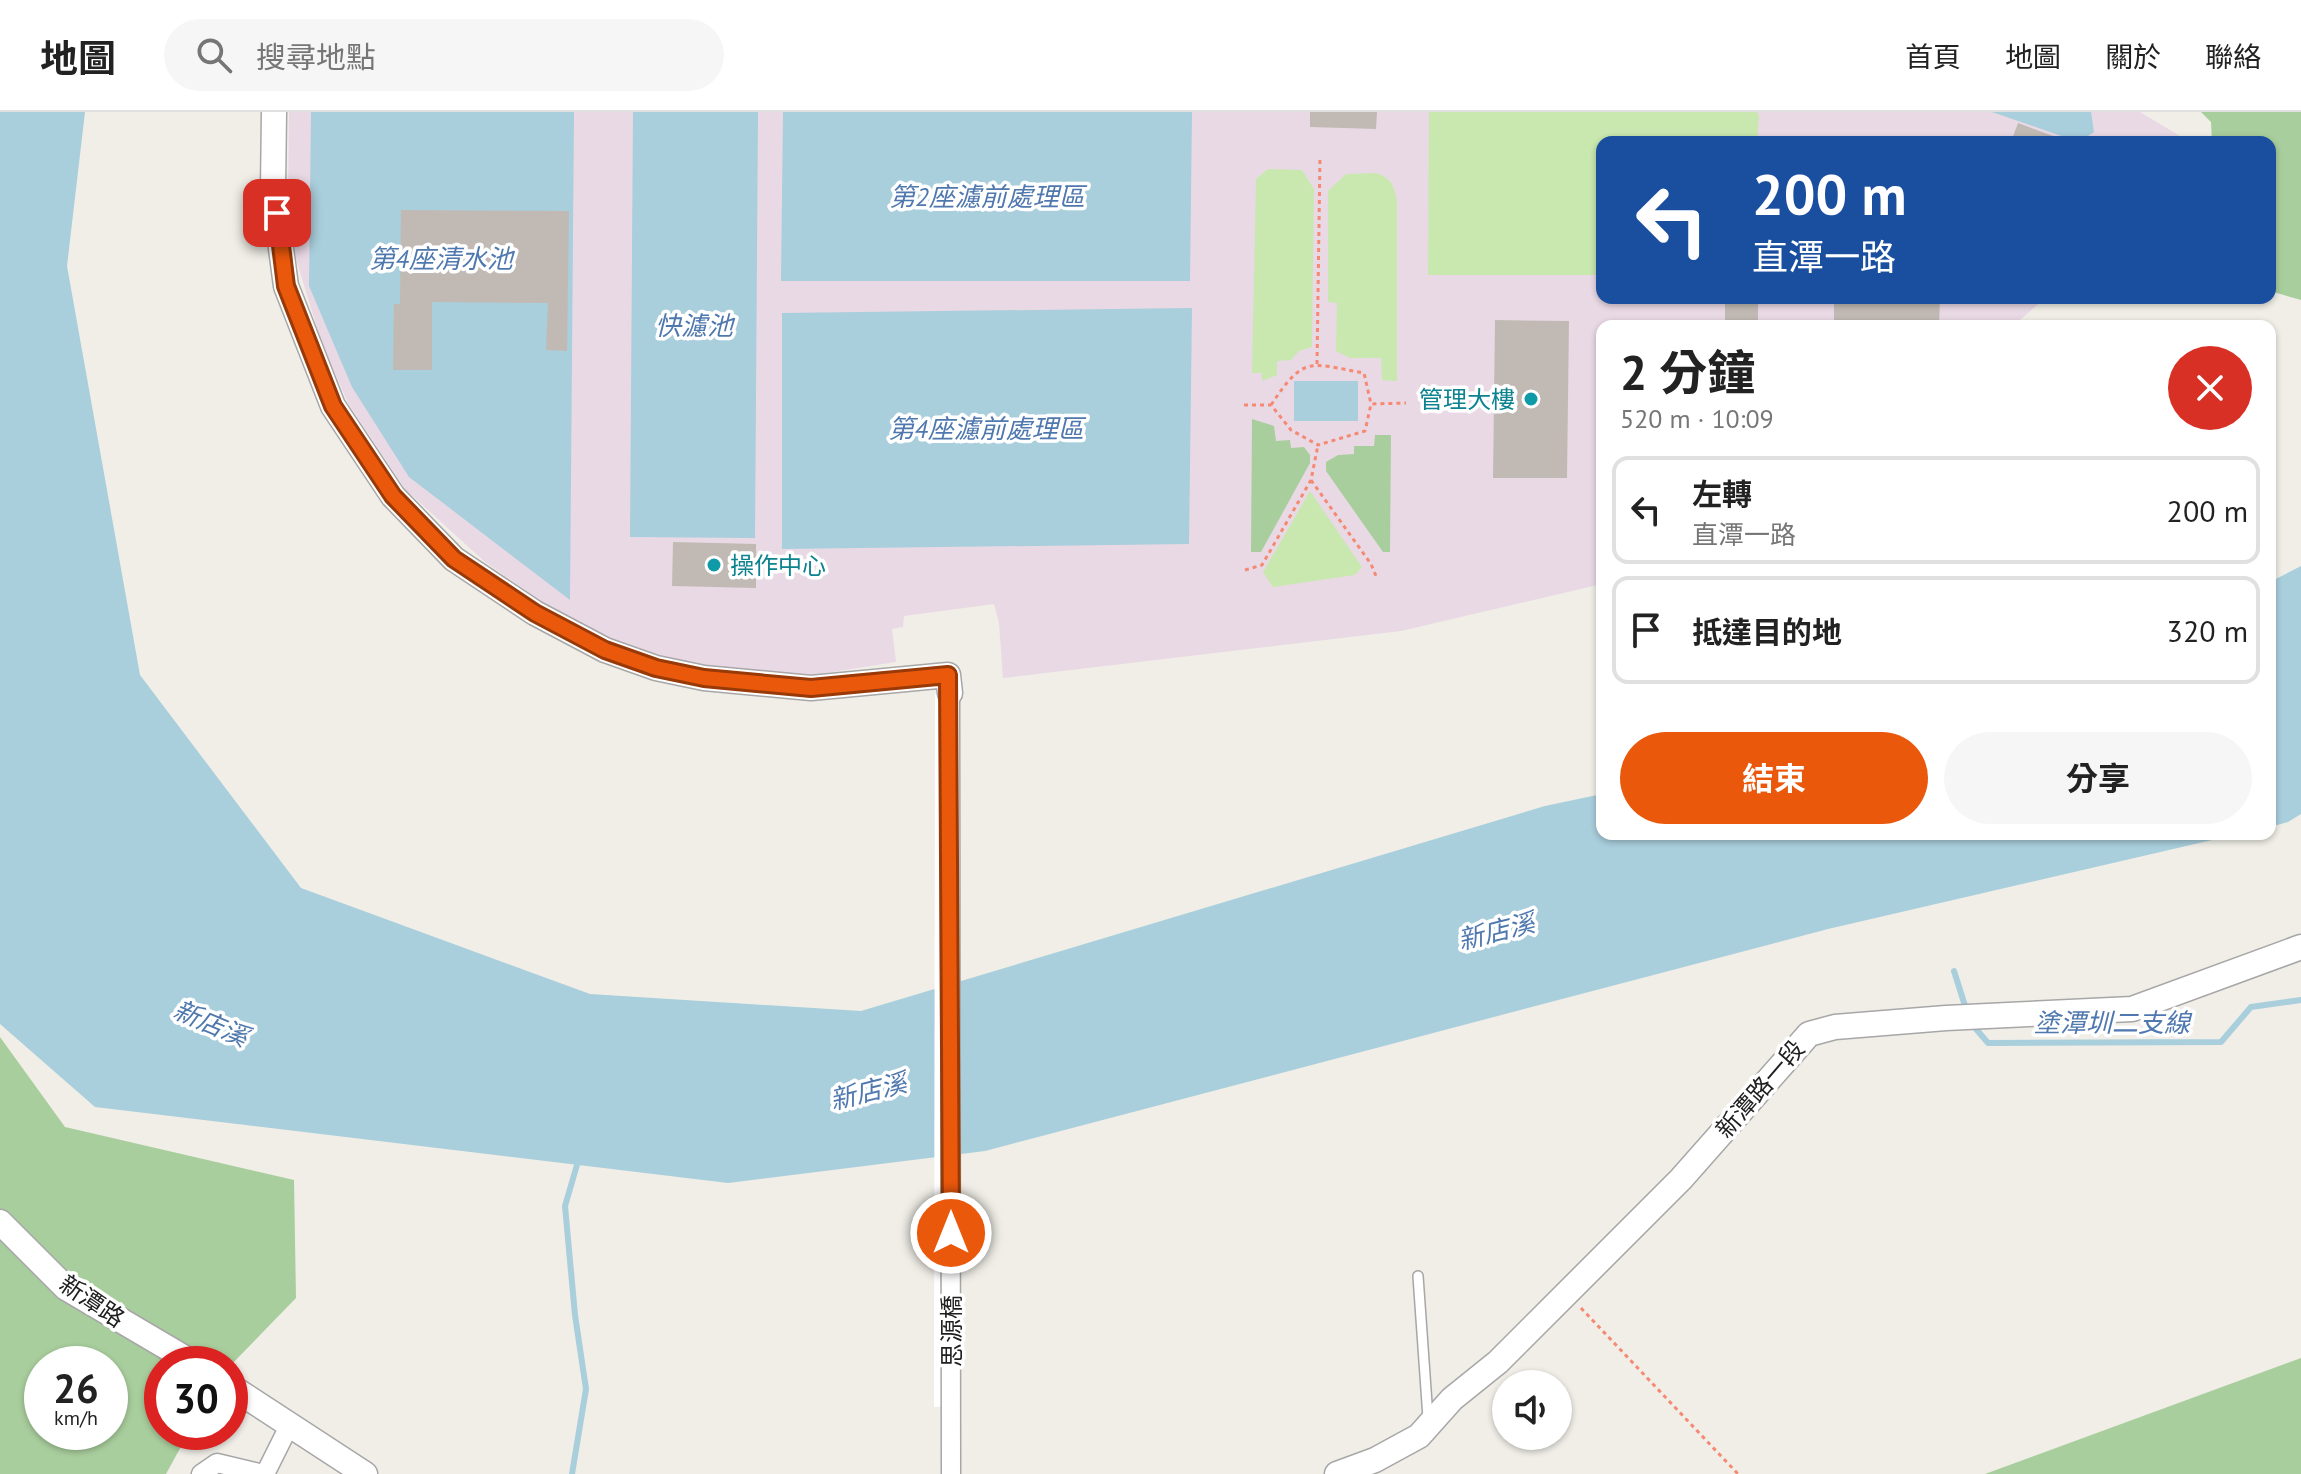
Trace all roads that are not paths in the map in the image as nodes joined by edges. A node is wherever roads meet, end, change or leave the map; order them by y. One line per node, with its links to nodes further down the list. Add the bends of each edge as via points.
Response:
1 (274, 112): 2 (street, via 273,189 286,286 333,406 393,496 454,559 535,613 605,650 656,668 811,688 948,675)
2 (950, 693): 13 (street, 思源橋)
3 (2301, 947): 9 (street, 新潭路一段, via 2132,1009 1946,1018 1809,1034 1681,1179)
4 (0, 1222): 6 (street, 新潭路, via 66,1288)
5 (1418, 1276): 9 (lane)
6 (164, 1346)
7 (248, 1398): 8 (street)
8 (289, 1426): 11 (street); 12 (street)
9 (1428, 1426): 14 (street, 新潭路一段, via 1375,1460)
10 (201, 1474): 11 (street, via 217,1463)
11 (264, 1474)
12 (365, 1474)
13 (951, 1474)
14 (1337, 1474)

